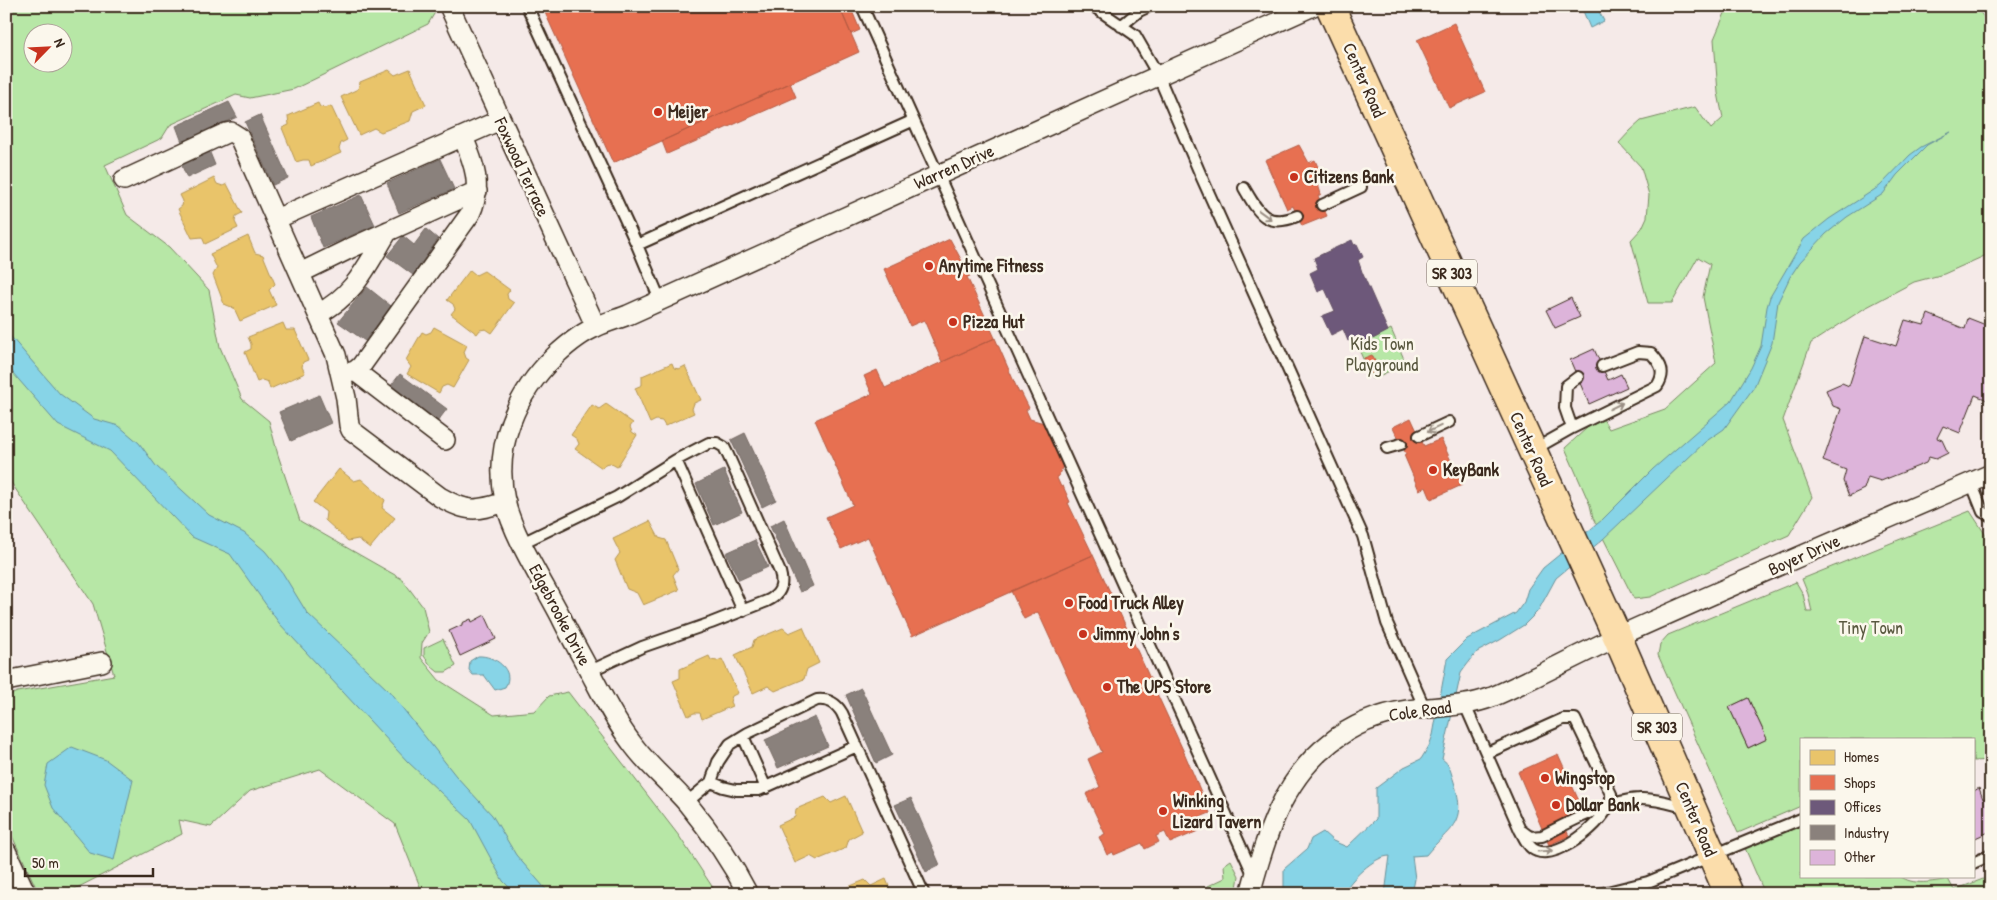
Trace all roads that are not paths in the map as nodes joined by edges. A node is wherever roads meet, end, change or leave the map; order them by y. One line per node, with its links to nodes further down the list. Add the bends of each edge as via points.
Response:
1 (449, 6): 11 (street, Foxwood Terrace)
2 (527, 6): 23 (lane)
3 (862, 6): 12 (lane)
4 (1093, 6): 9 (lane)
5 (1150, 6): 8 (lane)
6 (1312, 6): 10 (street, Warren Drive)
7 (1330, 6): 37 (main road, Center Road / SR 303)
8 (1137, 9): 9 (lane)
9 (1121, 26): 10 (lane, via 1135,35)
10 (1158, 75): 14 (street, Warren Drive); 50 (lane, via 1363,536 1387,623)
11 (500, 120): 13 (street); 27 (street, Foxwood Terrace)
12 (912, 121): 14 (lane); 23 (lane)
13 (463, 137): 18 (street, via 474,166); 21 (street)
14 (936, 175): 25 (street, Warren Drive); 65 (lane)
15 (124, 180): 21 (street, via 231,132 239,137)
16 (1361, 187): 19 (lane)
17 (1244, 188): 20 (lane, one-way to 20, via 1256,208 1270,220)
18 (477, 191): 22 (street); 29 (street, via 476,203 470,214 361,366)
19 (1322, 204)
20 (1297, 216)
21 (276, 220): 24 (street)
22 (388, 231): 24 (street); 26 (street, via 352,289 343,299)
23 (636, 245): 25 (lane)
24 (300, 273): 26 (street)
25 (660, 300): 27 (street, Warren Drive)
26 (318, 314): 29 (street, via 336,355)
27 (596, 327): 41 (street, Edgebrooke Drive, via 568,344 522,396 503,446)
28 (1602, 366): 32 (lane, one-way to 28, via 1657,386 1662,378 1661,364 1651,354 1638,352)
29 (348, 373): 34 (street); 41 (street, via 346,398 349,426 354,434 455,505 471,510)
30 (1578, 377): 32 (lane, via 1566,386 1565,408)
31 (1449, 422): 33 (lane, one-way to 33)
32 (1572, 428): 37 (lane)
33 (1419, 436)
34 (445, 440)
35 (1401, 444): 36 (lane)
36 (1386, 448)
37 (1532, 451): 45 (main road, Center Road / SR 303)
38 (676, 460): 43 (lane, via 617,497); 44 (lane); 44 (lane, via 709,443 724,447 780,572 782,580 778,593)
39 (1991, 474): 40 (street, Boyer Drive)
40 (1971, 482): 42 (lane, via 1983,512); 45 (street, Boyer Drive)
41 (506, 502): 43 (street, Edgebrooke Drive)
42 (1991, 516)
43 (522, 543): 47 (street, Edgebrooke Drive)
44 (743, 612): 47 (lane, via 642,646)
45 (1617, 636): 49 (street, Cole Road, via 1490,697); 58 (main road, Center Road / SR 303)
46 (102, 662): 48 (street)
47 (590, 671): 56 (street, Edgebrooke Drive, via 632,744)
48 (6, 681)
49 (1460, 706): 50 (street, Cole Road); 53 (lane)
50 (1430, 708): 65 (street, Cole Road, via 1383,715 1356,726 1331,741 1310,760 1292,783 1277,811)
51 (743, 736): 52 (lane, via 824,700 839,708); 54 (lane, via 722,754); 55 (lane)
52 (857, 746): 55 (lane); 68 (lane)
53 (1487, 753): 57 (lane, via 1563,719 1575,719 1611,794); 60 (lane)
54 (711, 782): 55 (lane, via 723,788 743,791); 56 (lane)
55 (766, 788)
56 (686, 803): 67 (street, Edgebrooke Drive, via 734,867)
57 (1611, 804): 58 (lane, via 1639,798); 60 (lane, via 1542,836 1530,837); 60 (lane, one-way to 57, via 1537,851 1557,850 1582,835)
58 (1692, 808): 62 (main road, Center Road / SR 303)
59 (1800, 819): 62 (lane)
60 (1520, 830)
61 (6, 851): 66 (street)
62 (1711, 854): 69 (lane, via 1648,882); 70 (main road, Center Road / SR 303)
63 (1991, 854): 64 (lane)
64 (1974, 862)
65 (1252, 885)
66 (26, 894)
67 (748, 894)
68 (924, 894)
69 (1600, 894)
70 (1729, 894)

